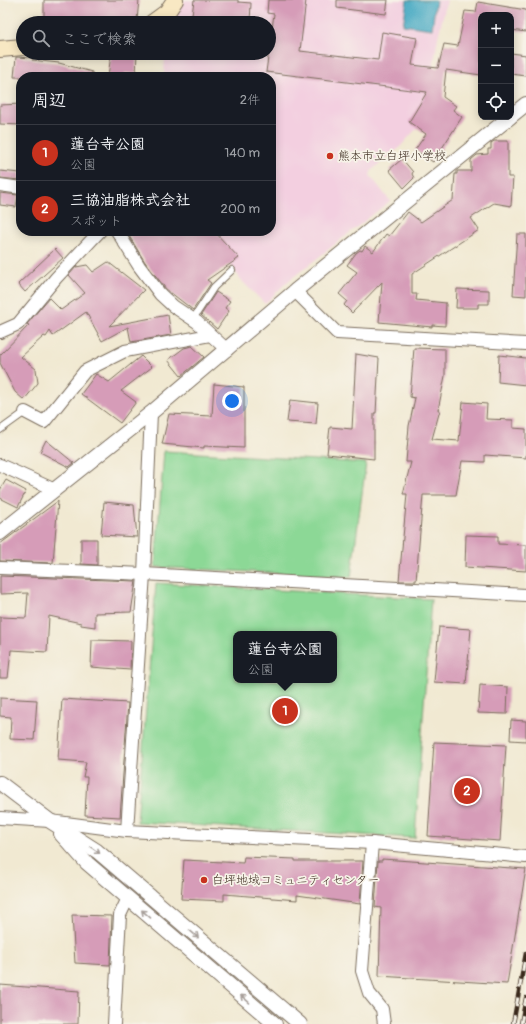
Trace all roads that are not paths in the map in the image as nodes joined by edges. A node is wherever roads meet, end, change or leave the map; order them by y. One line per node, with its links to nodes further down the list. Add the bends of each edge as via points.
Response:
1 (175, 0): 2 (main road)
2 (162, 16)
3 (16, 47): 4 (main road)
4 (0, 49)
5 (526, 104): 6 (street)
6 (514, 114)
7 (507, 120): 13 (street)
8 (0, 185): 9 (street)
9 (16, 187)
10 (95, 236): 15 (street, via 18,324)
11 (120, 236): 14 (street, via 160,294)
12 (232, 270): 14 (lane, via 214,287)
13 (295, 291): 17 (street, via 337,333); 18 (street)
14 (193, 319): 16 (street)
15 (0, 332)
16 (210, 335): 18 (street); 19 (street, via 125,351 85,371 44,422)
17 (526, 344)
18 (226, 350): 20 (street)
19 (25, 412): 21 (lane)
20 (151, 413): 23 (street); 26 (street)
21 (0, 430)
22 (0, 465): 23 (street)
23 (55, 490): 24 (street)
24 (0, 533)
25 (0, 568): 26 (street)
26 (144, 574): 27 (street); 31 (street)
27 (526, 595)
28 (0, 783): 30 (street)
29 (0, 818): 30 (street)
30 (50, 821): 31 (street); 34 (street, via 87,863); 37 (street, one-way to 37, via 97,851)
31 (127, 831): 32 (street)
32 (372, 843): 33 (street); 38 (street, via 362,971 369,993 382,1009)
33 (526, 856)
34 (128, 898): 35 (street, via 120,916); 36 (street, one-way to 34)
35 (114, 1024)
36 (275, 1024)
37 (300, 1024)
38 (384, 1024)

